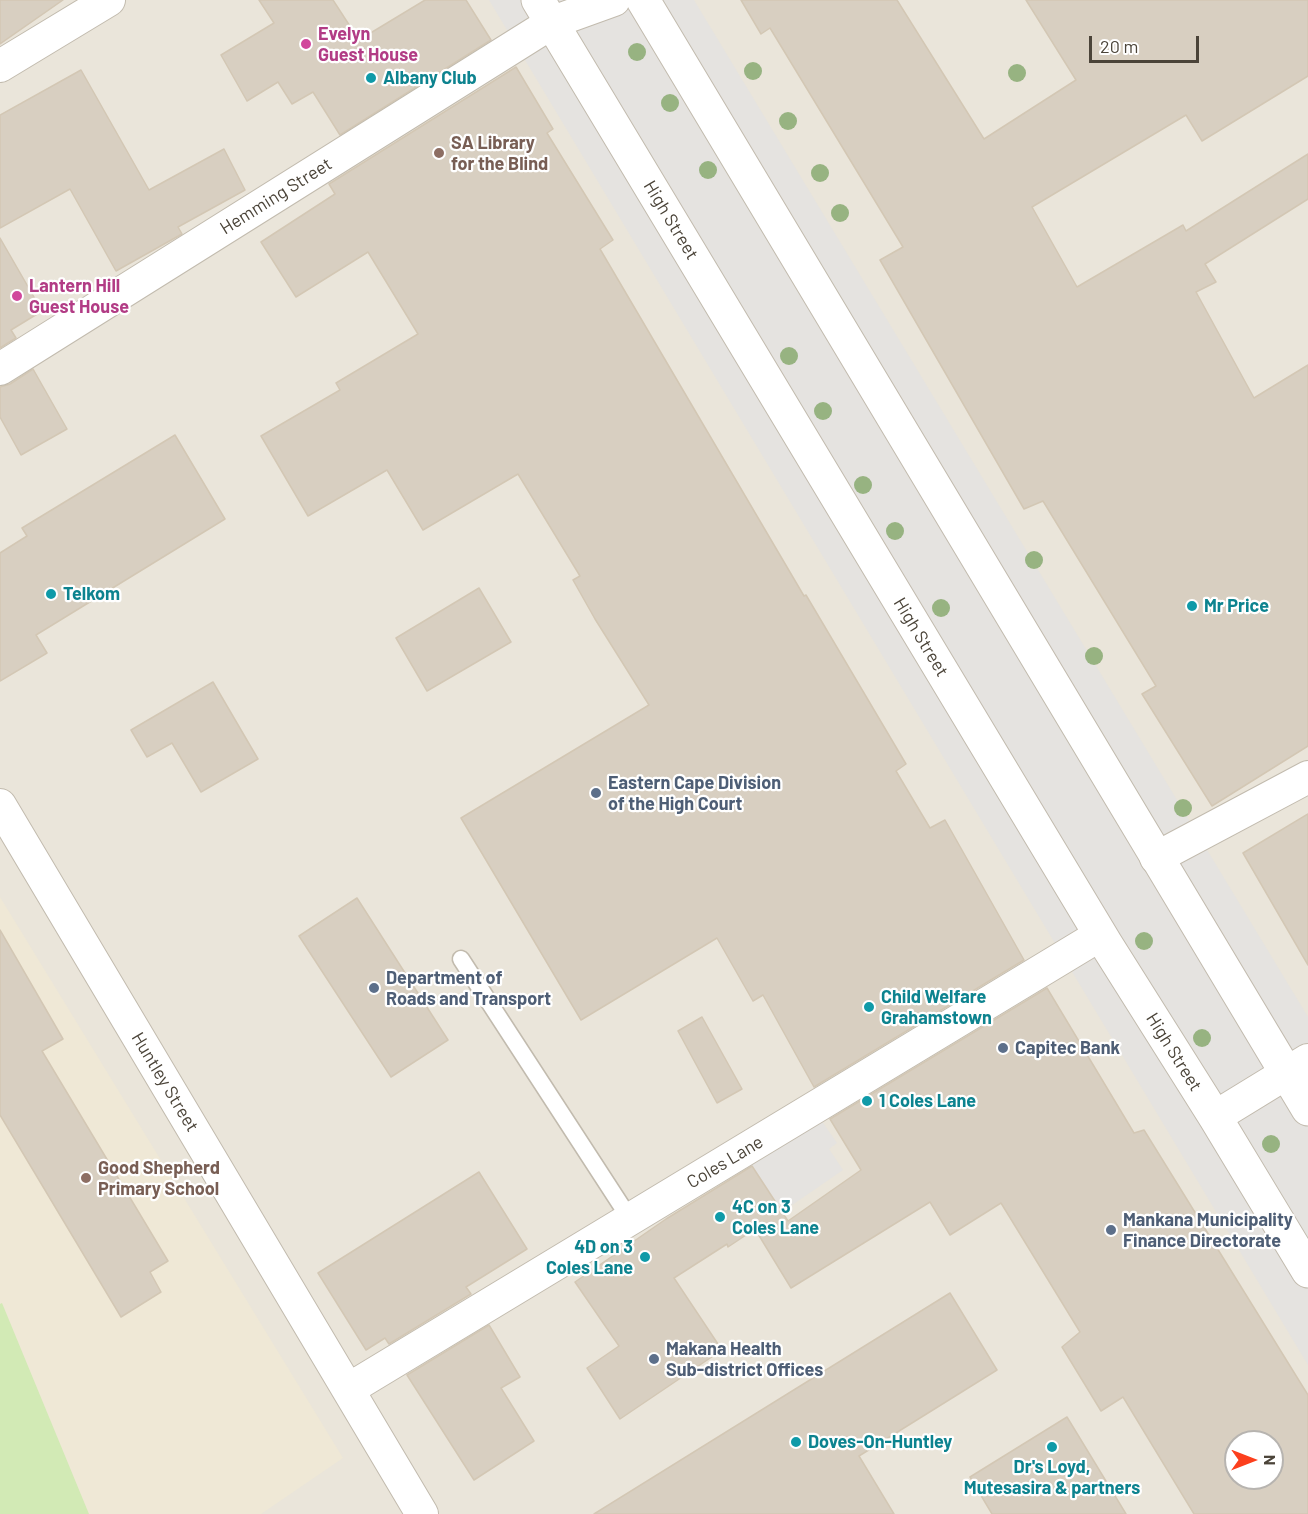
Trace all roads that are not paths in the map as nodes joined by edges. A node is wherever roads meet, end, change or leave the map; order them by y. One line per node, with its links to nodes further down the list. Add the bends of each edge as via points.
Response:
1 (109, 0): 5 (street)
2 (614, 0): 4 (street, Hemming Street)
3 (643, 0): 9 (street)
4 (545, 11): 6 (street, Hemming Street); 10 (street, High Street)
5 (0, 66)
6 (0, 369)
7 (1308, 777): 9 (street)
8 (0, 805): 17 (street, Huntley Street)
9 (1156, 858): 12 (street)
10 (1100, 935): 14 (street, High Street); 15 (street, Coles Lane)
11 (461, 959): 15 (lane)
12 (1297, 1066): 13 (street); 14 (street)
13 (1308, 1109)
14 (1215, 1117): 16 (street, High Street)
15 (630, 1219): 17 (street, Coles Lane)
16 (1308, 1271)
17 (349, 1389): 18 (street, Huntley Street)
18 (422, 1514)

